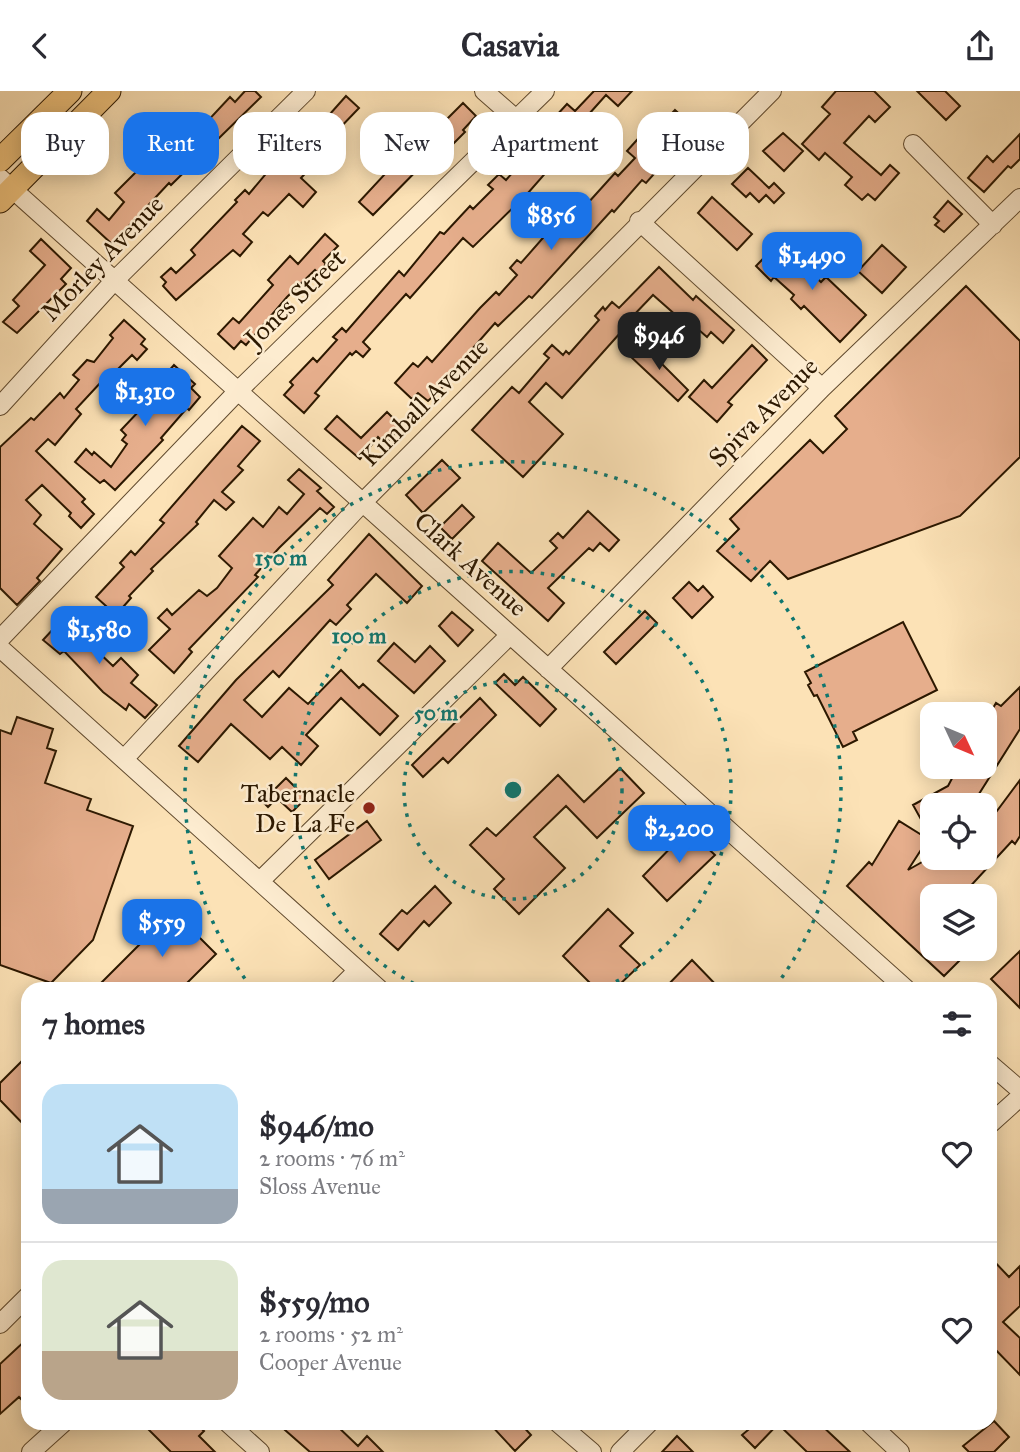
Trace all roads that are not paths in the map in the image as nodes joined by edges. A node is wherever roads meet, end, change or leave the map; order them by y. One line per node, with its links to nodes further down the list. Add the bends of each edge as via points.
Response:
1 (70, 91): 10 (main road)
2 (109, 91): 12 (main road)
3 (306, 91): 16 (street, Morley Avenue)
4 (484, 91): 7 (street)
5 (545, 91): 8 (street, Jones Street)
6 (772, 91): 14 (street, Kimball Avenue)
7 (508, 112)
8 (523, 112)
9 (913, 145): 15 (street)
10 (0, 160)
11 (468, 166): 18 (street, Jones Street)
12 (4, 189): 16 (street, Clark Avenue)
13 (1020, 198): 15 (street, Spiva Avenue)
14 (639, 221): 17 (street); 20 (street, Kimball Avenue)
15 (993, 225): 17 (street, Spiva Avenue)
16 (114, 281): 18 (street, Clark Avenue); 19 (street, Morley Avenue)
17 (822, 388): 24 (street, Spiva Avenue)
18 (237, 392): 20 (street, Clark Avenue); 22 (street, Jones Street)
19 (0, 406)
20 (363, 502): 21 (street, Clark Avenue); 25 (street, Kimball Avenue)
21 (510, 635): 24 (street, Clark Avenue); 26 (street)
22 (0, 639)
23 (0, 648): 25 (street)
24 (548, 669): 30 (street, Clark Avenue)
25 (124, 758): 26 (street)
26 (260, 881): 27 (street)
27 (358, 970): 28 (street); 29 (street)
28 (346, 982)
29 (371, 982)
30 (898, 982)
31 (997, 1070): 32 (street)
32 (1020, 1090)
33 (1020, 1097): 34 (street)
34 (997, 1118)
35 (21, 1303): 36 (street)
36 (0, 1324)
37 (55, 1430): 42 (street)
38 (236, 1430): 43 (street)
39 (566, 1430): 44 (street)
40 (642, 1430): 45 (street)
41 (876, 1430): 46 (street)
42 (31, 1452)
43 (260, 1452)
44 (592, 1452)
45 (620, 1452)
46 (900, 1452)

